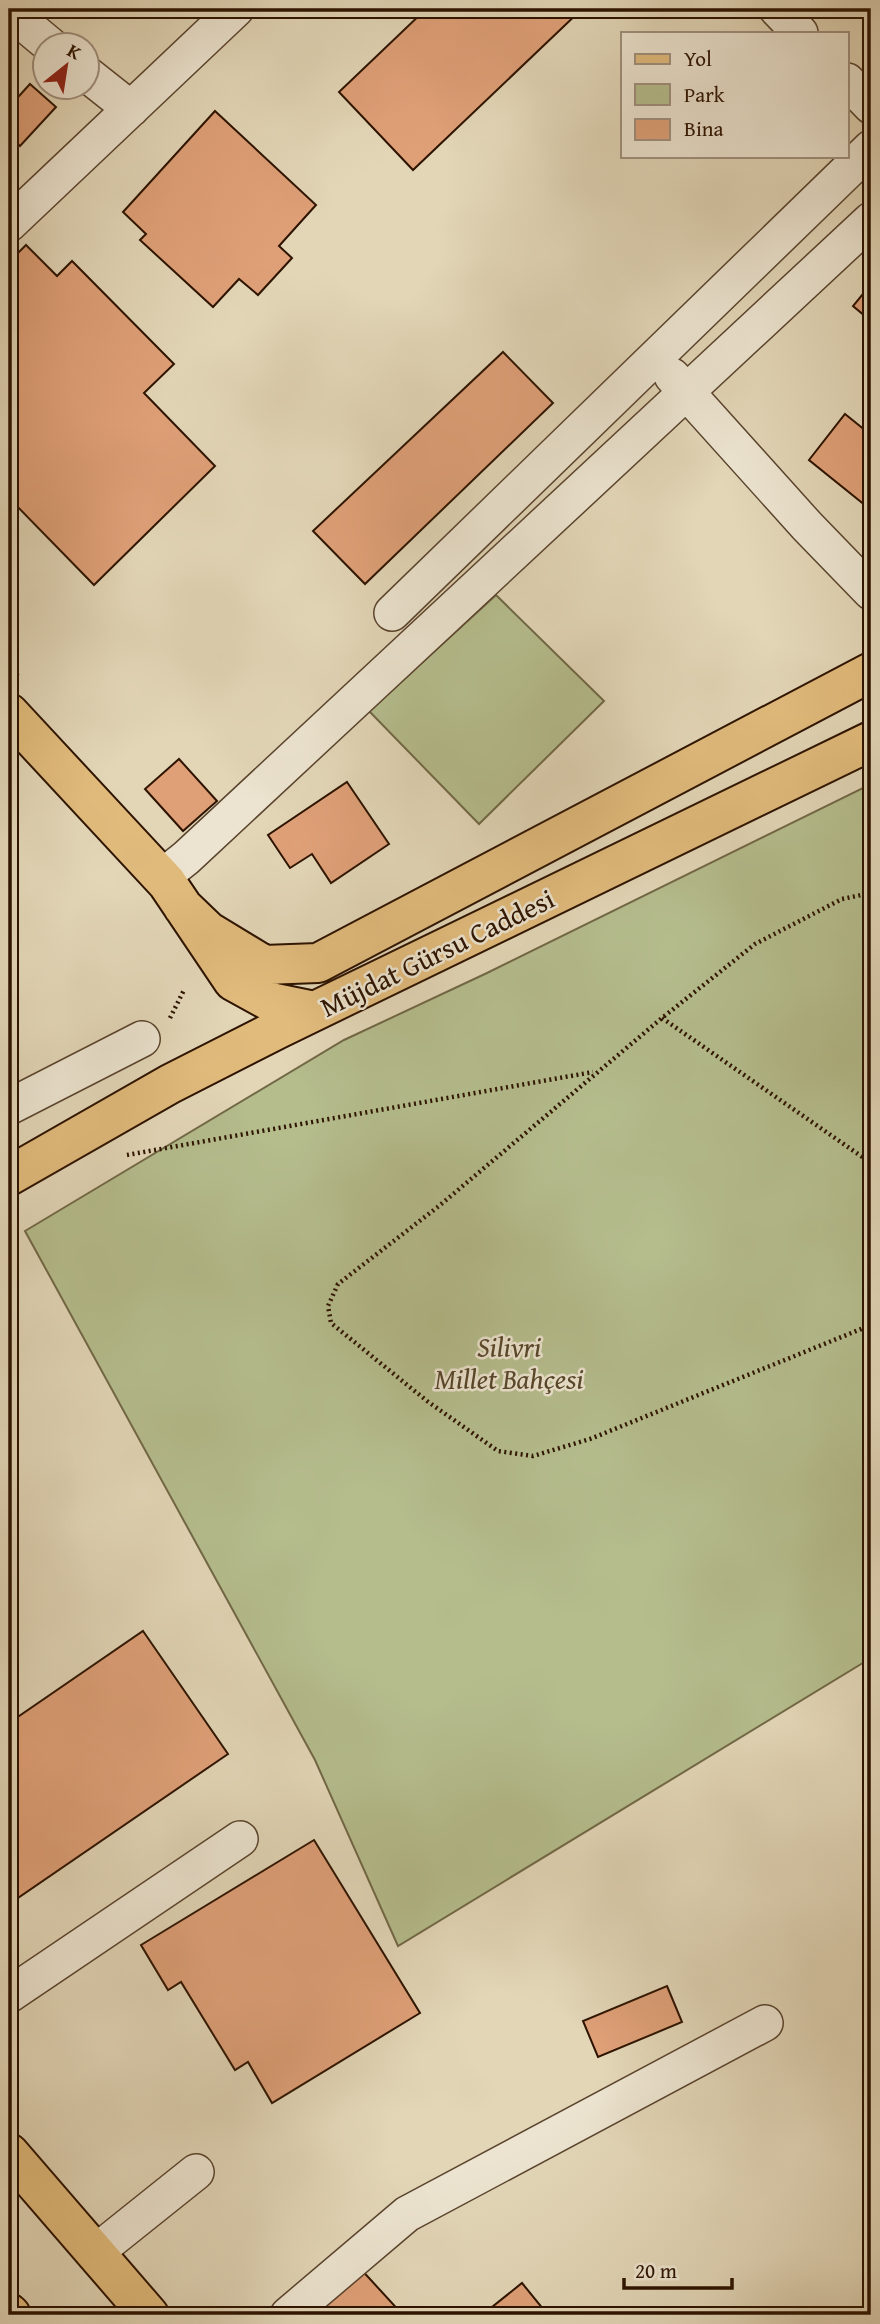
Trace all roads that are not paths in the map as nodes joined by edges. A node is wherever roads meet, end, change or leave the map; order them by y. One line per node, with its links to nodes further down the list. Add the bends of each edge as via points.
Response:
1 (236, 9): 9 (street)
2 (776, 9): 5 (street)
3 (9, 11): 4 (street)
4 (34, 32)
5 (799, 32)
6 (848, 82): 8 (street)
7 (102, 86): 9 (street)
8 (871, 106)
9 (131, 109): 12 (street)
10 (871, 148): 13 (street)
11 (871, 220): 14 (street)
12 (9, 224)
13 (654, 359): 14 (street); 16 (street)
14 (688, 391): 15 (street); 20 (street, via 186,858)
15 (871, 592)
16 (391, 613)
17 (871, 672): 20 (main road, Müjdat Gürsu Caddesi, via 318,963 264,965 208,931)
18 (9, 713): 20 (main road)
19 (871, 741): 21 (main road, Müjdat Gürsu Caddesi)
20 (172, 892): 21 (main road, via 233,981 271,1002)
21 (315, 1011): 24 (main road, Müjdat Gürsu Caddesi, via 170,1084)
22 (142, 1039): 23 (street)
23 (9, 1107)
24 (9, 1176)
25 (240, 1839): 26 (street)
26 (9, 1995)
27 (765, 2023): 32 (street, via 407,2214)
28 (9, 2153): 30 (main road)
29 (196, 2172): 30 (street)
30 (96, 2252): 31 (main road)
31 (149, 2315)
32 (288, 2315)

